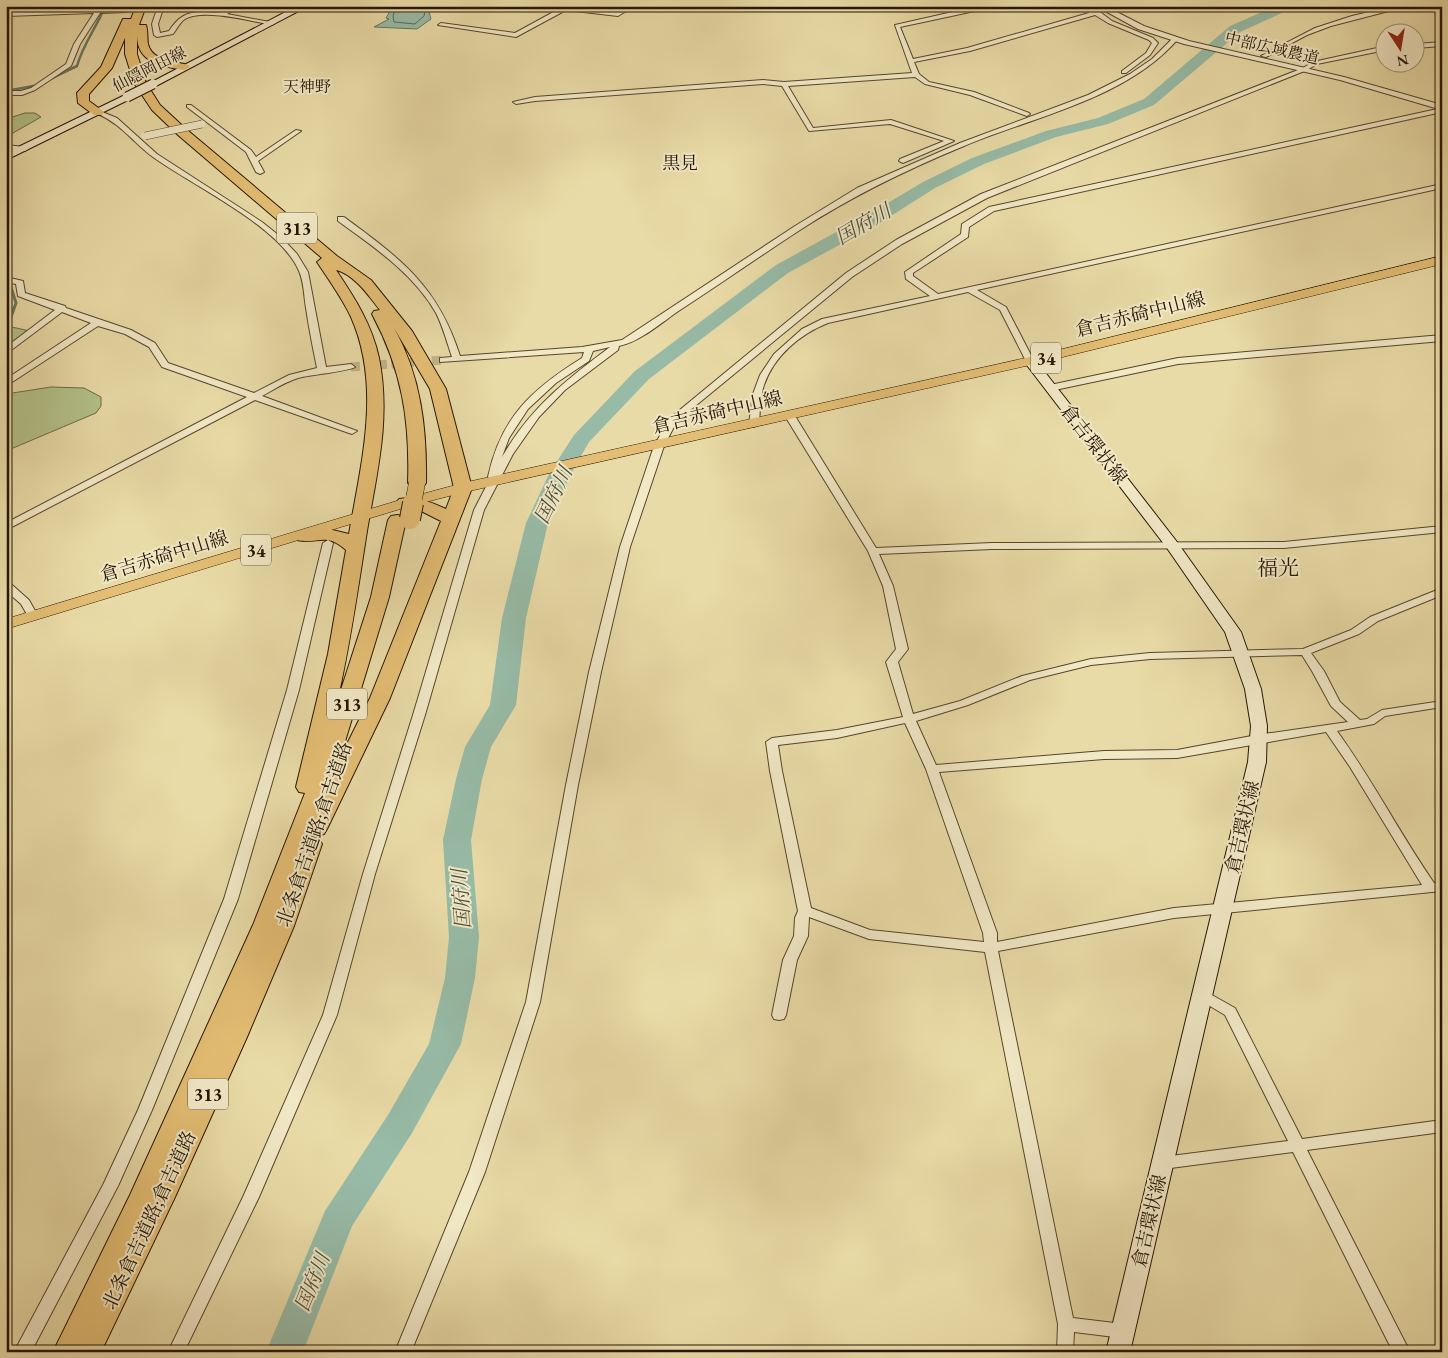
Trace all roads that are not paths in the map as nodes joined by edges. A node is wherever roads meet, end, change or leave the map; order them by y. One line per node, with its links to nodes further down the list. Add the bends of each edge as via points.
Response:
1 (51, 6): 16 (street)
2 (140, 6): 50 (highway, 北条倉吉道路;倉吉道路 / 313, via 132,28 131,54 140,82 156,107)
3 (237, 6): 17 (street)
4 (304, 6): 18 (main road, 仙隠岡田線)
5 (551, 6): 11 (street)
6 (631, 6): 11 (street, via 618,14)
7 (1008, 6): 9 (street, via 1001,9)
8 (1405, 6): 24 (street, via 1322,27)
9 (984, 7): 25 (street, via 897,25)
10 (156, 8): 17 (street, via 157,35 171,33 176,23 187,15); 26 (highway, via 142,28 142,49 158,61)
11 (564, 8): 19 (street, via 516,35)
12 (1093, 8): 20 (street, 中部広域農道); 25 (street, via 1092,14 968,50); 35 (street, via 1110,22 1155,43 1148,54 1123,72 1068,99)
13 (99, 9): 14 (street); 16 (street); 30 (street, via 77,44 70,65 33,89)
14 (130, 11): 34 (highway, via 106,68 83,93 84,103); 50 (highway, 北条倉吉道路;倉吉道路 / 313, via 124,40 128,72 149,108)
15 (6, 14): 16 (street)
16 (44, 14)
17 (220, 15): 18 (street)
18 (272, 23): 26 (main road, 仙隠岡田線)
19 (441, 25)
20 (1175, 39): 27 (street, 中部広域農道); 44 (street, via 1154,60 1132,75 1090,96)
21 (1442, 44): 22 (street)
22 (1426, 45)
23 (1376, 50): 27 (street)
24 (1264, 56)
25 (911, 61): 28 (street)
26 (184, 67): 34 (main road, 仙隠岡田線, bridge)
27 (1301, 69): 33 (street, 中部広域農道, via 1380,87); 71 (street, via 984,196 899,242 849,275 673,420)
28 (916, 75): 29 (street); 35 (street, via 927,83 972,93)
29 (784, 84): 31 (street, via 763,82); 39 (street, via 811,130 891,122)
30 (6, 93)
31 (516, 102)
32 (190, 106): 36 (street)
33 (1442, 109): 53 (street, via 992,209 966,226 965,235 909,272 909,277)
34 (98, 112): 38 (street, via 112,116); 41 (main road, 仙隠岡田線)
35 (1027, 114): 39 (street)
36 (206, 123): 38 (street, bridge); 43 (street, via 249,151)
37 (298, 131): 43 (street)
38 (135, 138): 64 (street, via 289,247 304,272)
39 (951, 140): 44 (street); 47 (street, via 847,189)
40 (6, 147): 41 (street)
41 (25, 149): 42 (main road, 仙隠岡田線)
42 (6, 158)
43 (254, 160): 45 (street)
44 (920, 162): 47 (street)
45 (260, 172)
46 (1442, 186): 52 (street)
47 (847, 198): 57 (street, via 625,342)
48 (342, 220): 60 (street, via 380,247 422,290 438,311)
49 (1442, 260): 62 (main road, 倉吉赤碕中山線 / 34)
50 (330, 261): 73 (highway, via 366,283 407,334 438,389); 74 (highway, 北条倉吉道路;倉吉道路 / 313, via 368,311 392,357 400,384 410,483); 75 (highway, via 359,319 372,360 376,394 372,459)
51 (6, 279): 54 (street, via 20,282 21,294)
52 (969, 289): 53 (street); 62 (street, via 1003,309)
53 (936, 296): 69 (street, via 825,321 802,334 770,366 760,386)
54 (62, 308): 55 (street); 59 (street)
55 (96, 323): 65 (street); 67 (street, via 128,332 152,345 165,365)
56 (1442, 338): 66 (street, via 1178,361)
57 (614, 344): 58 (street); 72 (street, via 615,348 546,402 521,433)
58 (589, 349): 60 (street); 72 (street, via 586,358 532,396 506,434 496,456)
59 (6, 351)
60 (458, 359): 61 (street)
61 (444, 360)
62 (1030, 362): 66 (main road, 倉吉環状線); 68 (main road, 倉吉赤碕中山線 / 34)
63 (351, 367): 64 (street)
64 (322, 370): 67 (street, via 292,377)
65 (6, 383)
66 (1050, 388): 81 (main road, 倉吉環状線)
67 (255, 396): 70 (street); 77 (street)
68 (790, 416): 69 (main road, 倉吉赤碕中山線 / 34); 83 (street)
69 (754, 424): 71 (main road, 倉吉赤碕中山線 / 34)
70 (352, 432)
71 (653, 447): 72 (main road, 倉吉赤碕中山線 / 34); 113 (street, via 595,672 533,1002 476,1172)
72 (500, 480): 73 (main road, 倉吉赤碕中山線 / 34); 112 (street, via 479,510 330,1015 251,1197)
73 (463, 488): 74 (main road, 倉吉赤碕中山線 / 34); 76 (highway)
74 (404, 514): 75 (main road, 倉吉赤碕中山線 / 34); 76 (highway, via 422,505 440,511); 96 (highway, 北条倉吉道路;倉吉道路 / 313, via 389,607); 97 (highway, 北条倉吉道路;倉吉道路 / 313, via 345,713)
75 (360, 517): 79 (main road, 倉吉赤碕中山線 / 34); 82 (highway)
76 (451, 520): 96 (highway, via 380,698)
77 (6, 527)
78 (1442, 529): 81 (street, via 1284,545)
79 (303, 536): 82 (highway, via 331,533); 86 (main road, 倉吉赤碕中山線 / 34)
80 (328, 543): 109 (street, via 293,690 231,899 118,1170)
81 (1172, 545): 83 (street, via 992,546); 89 (main road, 倉吉環状線, via 1232,632)
82 (354, 547): 97 (highway, via 326,711)
83 (873, 551): 91 (street, via 888,586 902,649 892,662)
84 (6, 585): 86 (street, via 25,602)
85 (1442, 591): 88 (street)
86 (33, 616): 87 (main road, 倉吉赤碕中山線 / 34)
87 (6, 624)
88 (1305, 652): 89 (street); 92 (street, via 1335,704)
89 (1242, 654): 91 (street, via 1150,656 1091,662 1026,678 964,703); 94 (main road, 倉吉環状線, via 1253,688)
90 (1442, 704): 92 (street, via 1382,713 1370,722)
91 (909, 718): 95 (street); 100 (street, via 837,734 772,742)
92 (1357, 724): 93 (street)
93 (1329, 728): 94 (street); 98 (street, via 1346,750 1406,853)
94 (1257, 739): 95 (street, via 1177,754 1104,755); 99 (main road, 倉吉環状線, via 1257,762)
95 (932, 769): 101 (street, via 990,933)
96 (316, 829): 111 (highway, 北条倉吉道路;倉吉道路 / 313, via 282,926 234,1037)
97 (282, 883): 110 (highway, 北条倉吉道路;倉吉道路 / 313, via 213,1044)
98 (1436, 888): 99 (street)
99 (1224, 906): 101 (street, via 1174,912); 102 (main road, 倉吉環状線)
100 (805, 911): 101 (street, via 869,934); 103 (street, via 801,936 790,960)
101 (991, 948): 107 (street)
102 (1203, 996): 105 (street, via 1230,1012); 106 (main road, 倉吉環状線)
103 (779, 1015)
104 (1442, 1126): 105 (street)
105 (1296, 1144): 106 (street); 116 (street)
106 (1163, 1163): 108 (main road, 倉吉環状線)
107 (1066, 1324): 108 (street); 114 (street)
108 (1123, 1331): 115 (main road, 倉吉環状線)
109 (22, 1352)
110 (68, 1352)
111 (86, 1352)
112 (176, 1352)
113 (403, 1352)
114 (1064, 1352)
115 (1118, 1352)
116 (1402, 1352)

